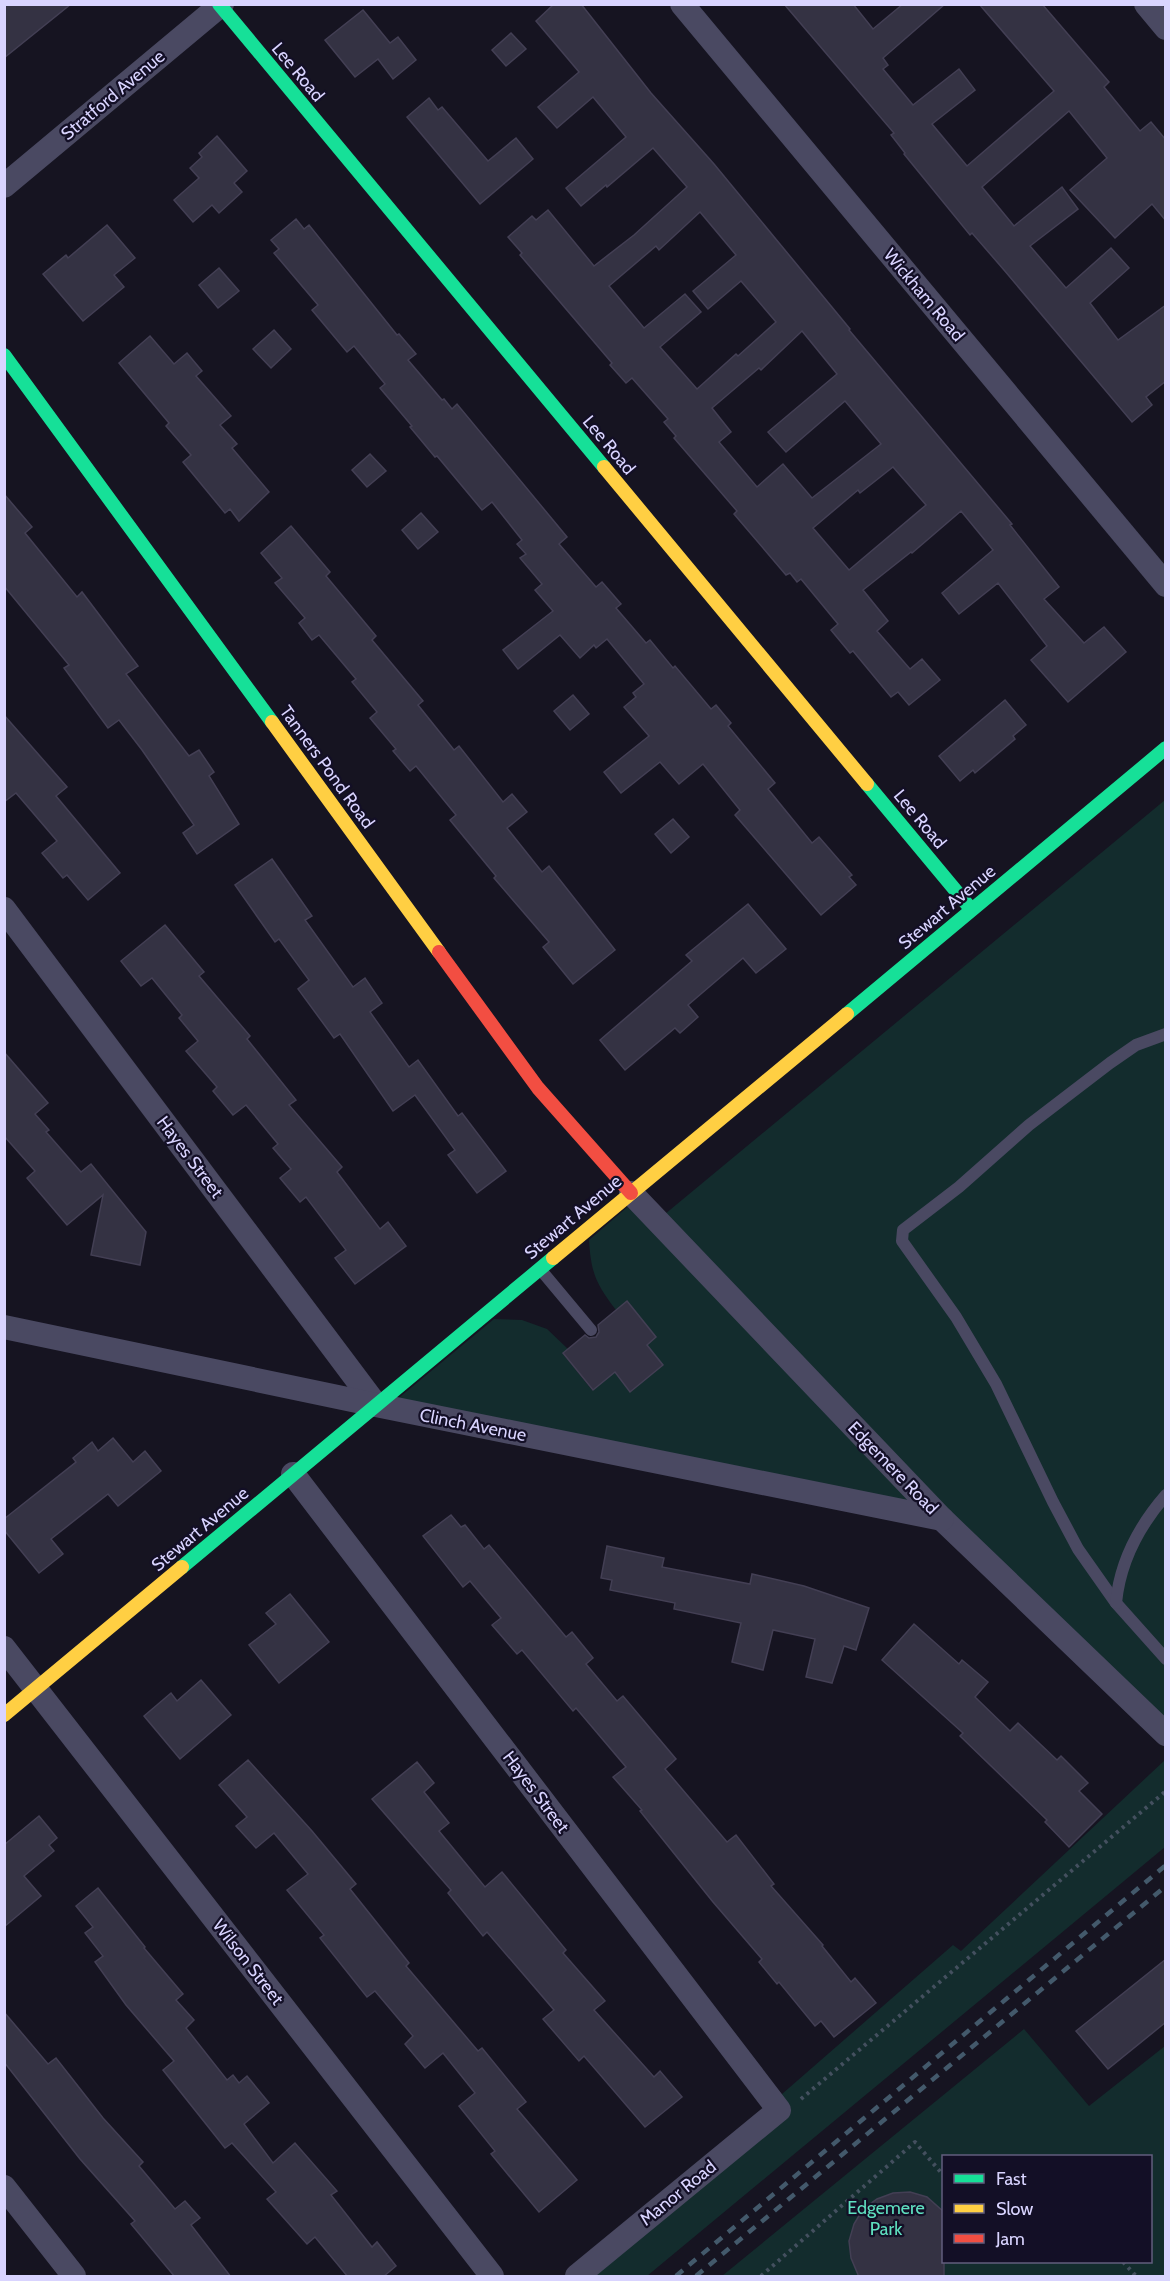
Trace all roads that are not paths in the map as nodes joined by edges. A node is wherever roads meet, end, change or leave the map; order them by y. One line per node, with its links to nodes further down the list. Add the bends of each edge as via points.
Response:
1 (682, 4): 7 (street, Wickham Road)
2 (1146, 4): 4 (street)
3 (220, 5): 5 (street, Stratford Avenue); 10 (street, Lee Road)
4 (1166, 28)
5 (4, 186)
6 (4, 354): 12 (street, Tanners Pond Road, via 538,1088)
7 (1166, 585)
8 (1166, 748): 10 (street, Stewart Avenue)
9 (4, 909): 16 (street, Hayes Street)
10 (972, 909): 12 (street, Stewart Avenue)
11 (1166, 1034): 20 (lane, via 1136,1045 1029,1125 959,1187 911,1222 903,1230 902,1241 956,1317 996,1384 1078,1549)
12 (631, 1193): 13 (street, Stewart Avenue); 19 (street, Edgemere Road)
13 (540, 1268): 15 (lane); 16 (street, Stewart Avenue)
14 (4, 1327): 16 (street, Clinch Avenue)
15 (591, 1330)
16 (376, 1405): 17 (street, Stewart Avenue); 19 (street, Clinch Avenue)
17 (293, 1474): 23 (street, Stewart Avenue); 26 (street, Hayes Street)
18 (1166, 1495): 20 (lane, via 1150,1512 1128,1551)
19 (942, 1519): 25 (street, Edgemere Road)
20 (1116, 1603): 22 (lane)
21 (4, 1648): 23 (street, Wilson Street)
22 (1166, 1659)
23 (36, 1689): 24 (street, Stewart Avenue); 29 (street, Wilson Street)
24 (4, 1715)
25 (1166, 1734)
26 (779, 2110): 30 (street, Manor Road)
27 (4, 2187): 28 (street)
28 (74, 2277)
29 (492, 2277)
30 (577, 2277)

